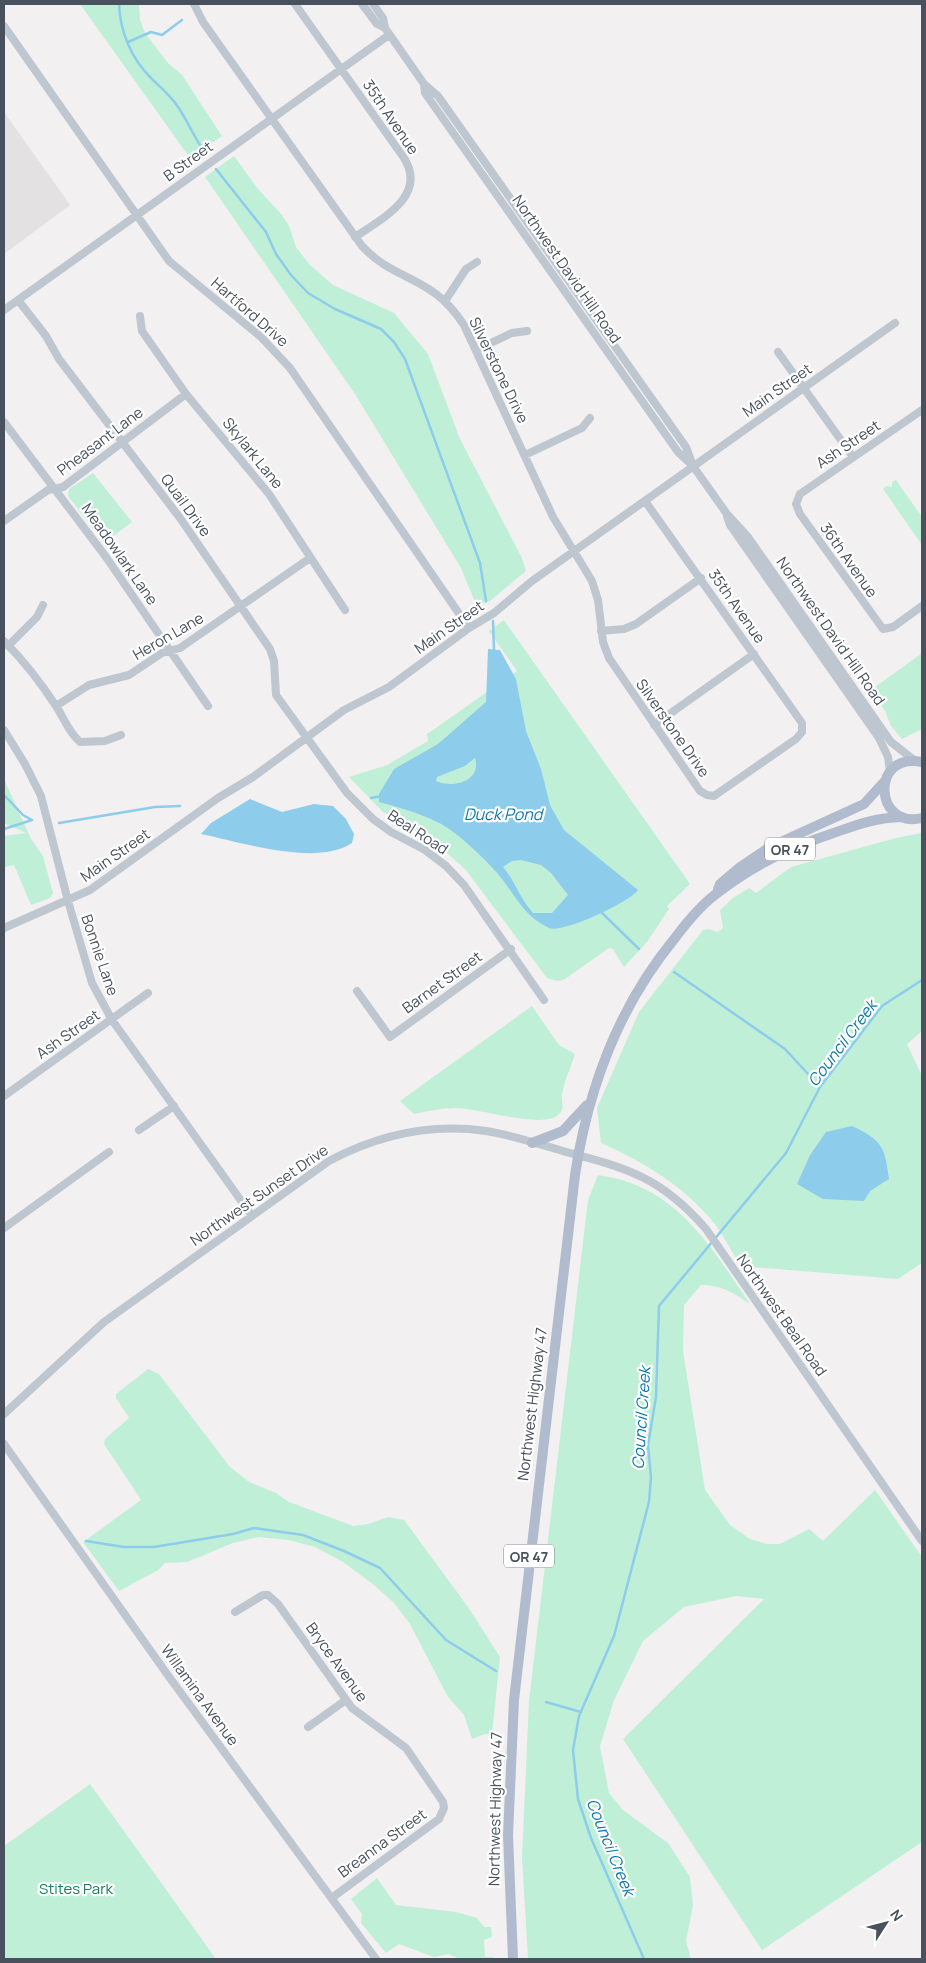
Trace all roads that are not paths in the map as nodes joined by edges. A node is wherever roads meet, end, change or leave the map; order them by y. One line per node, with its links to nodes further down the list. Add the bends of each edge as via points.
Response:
1 (194, 4): 8 (street, Silverstone Drive, via 203,22)
2 (296, 4): 7 (street, 35th Avenue)
3 (362, 4): 6 (street, Northwest David Hill Road, via 376,24)
4 (373, 4): 6 (street, Northwest David Hill Road, via 383,18)
5 (4, 26): 9 (street, Hartford Drive)
6 (387, 32): 7 (street, B Street); 28 (street, Northwest David Hill Road, via 424,84 425,93 678,452)
7 (341, 69): 8 (street, B Street); 10 (street, 35th Avenue, via 406,160 411,176 408,191 400,205)
8 (271, 118): 9 (street, B Street); 10 (street, Silverstone Drive)
9 (137, 216): 12 (street, B Street); 41 (street, Hartford Drive, via 169,261 261,337 290,368)
10 (355, 237): 13 (street, Silverstone Drive, via 383,266 428,288)
11 (477, 262): 13 (street, via 466,269)
12 (18, 300): 14 (street, B Street); 25 (street, Quail Drive)
13 (445, 301): 18 (street, Silverstone Drive, via 464,325)
14 (4, 310)
15 (140, 316): 21 (street, Skylark Lane, via 142,331)
16 (895, 323): 20 (street, Main Street)
17 (527, 331): 18 (street, via 512,333)
18 (476, 350): 26 (street, Silverstone Drive)
19 (778, 352): 20 (street)
20 (804, 388): 27 (street); 28 (street, Main Street)
21 (186, 394): 25 (street, Pheasant Lane); 35 (street, Skylark Lane, via 269,494)
22 (922, 410): 27 (street, Ash Street)
23 (590, 418): 26 (street, via 582,428)
24 (4, 422): 29 (street, Meadowlark Lane)
25 (122, 442): 29 (street, Pheasant Lane, via 63,487); 39 (street, Quail Drive, via 180,518)
26 (525, 455): 34 (street, Silverstone Drive, via 553,516)
27 (852, 457): 31 (street, Ash Street, via 800,494)
28 (693, 466): 30 (street, Main Street); 32 (street, Northwest David Hill Road)
29 (55, 488): 33 (street, Pheasant Lane); 44 (street, Meadowlark Lane)
30 (645, 500): 34 (street, Main Street); 36 (street, 35th Avenue)
31 (796, 506): 38 (street, 36th Avenue, via 883,629 893,627)
32 (727, 514): 52 (street, Northwest David Hill Road, via 748,537 891,742); 53 (street, Northwest David Hill Road, via 730,525 879,738 888,757)
33 (4, 521)
34 (574, 551): 41 (street, Main Street, via 494,613); 42 (street, Silverstone Drive, via 592,581)
35 (310, 558): 39 (street, Heron Lane); 40 (street, Skylark Lane)
36 (701, 578): 42 (street, via 636,624 624,629); 45 (street, 35th Avenue)
37 (43, 605): 43 (street, via 37,617)
38 (922, 606)
39 (240, 607): 44 (street, Heron Lane, via 180,648); 51 (street, Quail Drive, via 272,654 276,695)
40 (345, 610)
41 (469, 628): 51 (street, Main Street, via 389,687 344,710)
42 (601, 631): 48 (street, Silverstone Drive, via 614,668)
43 (6, 644): 46 (street)
44 (170, 651): 46 (street, Heron Lane, via 129,675 89,685); 47 (street, Meadowlark Lane)
45 (754, 654): 48 (street); 55 (street, 35th Avenue, via 800,720 802,730 796,739 720,793)
46 (56, 706): 50 (street, via 80,742 105,741)
47 (208, 706)
48 (654, 725): 55 (street, Silverstone Drive, via 700,790)
49 (4, 730): 59 (street, Bonnie Lane, via 41,796)
50 (121, 735)
51 (307, 738): 59 (street, Main Street, via 111,876); 61 (street, Beal Road, via 347,793 373,819 425,850 464,884)
52 (918, 761): 53 (main road, via 897,765)
53 (890, 771): 54 (main road, Northwest Highway 47)
54 (885, 781): 56 (main road, via 889,806); 58 (main road, Northwest Highway 47, via 864,804 770,847 720,884)
55 (709, 796)
56 (902, 817): 57 (main road, Northwest Highway 47); 58 (main road, Northwest Highway 47 / OR 47, via 877,818 804,844 751,869)
57 (922, 818)
58 (717, 893): 67 (main road, Northwest Highway 47 / OR 47, via 671,942 638,992 609,1047)
59 (68, 901): 60 (street, Main Street); 65 (street, Bonnie Lane, via 92,983)
60 (4, 928)
61 (511, 949): 62 (street, Barnet Street, via 390,1037); 64 (street, Beal Road)
62 (357, 991)
63 (148, 993): 65 (street, Ash Street)
64 (544, 1000)
65 (112, 1020): 66 (street, Ash Street); 68 (street, Bonnie Lane)
66 (4, 1096)
67 (589, 1102): 70 (main road, via 563,1131); 72 (main road, Northwest Highway 47 / OR 47)
68 (174, 1106): 69 (street); 73 (street, Bonnie Lane)
69 (139, 1130)
70 (532, 1143): 72 (street, Northwest Sunset Drive); 73 (street, Northwest Sunset Drive, via 469,1129 436,1129 390,1136 360,1146 329,1162)
71 (110, 1152): 74 (street)
72 (578, 1155): 77 (street, Northwest Beal Road, via 617,1166 653,1182 677,1198 706,1229); 84 (main road, Northwest Highway 47 / OR 47, via 514,1700 508,1834)
73 (252, 1216): 75 (street, Northwest Sunset Drive, via 104,1322)
74 (4, 1228)
75 (4, 1414)
76 (4, 1444): 82 (street, Willamina Avenue, via 167,1674)
77 (922, 1541)
78 (235, 1612): 79 (street, Bryce Avenue, via 255,1598 268,1596 278,1604)
79 (346, 1700): 80 (street); 81 (street, Bryce Avenue, via 357,1713 406,1748 440,1795)
80 (308, 1727)
81 (444, 1808): 82 (street, Breanna Street, via 434,1823)
82 (333, 1897): 83 (street, Willamina Avenue)
83 (376, 1959)
84 (513, 1959)

